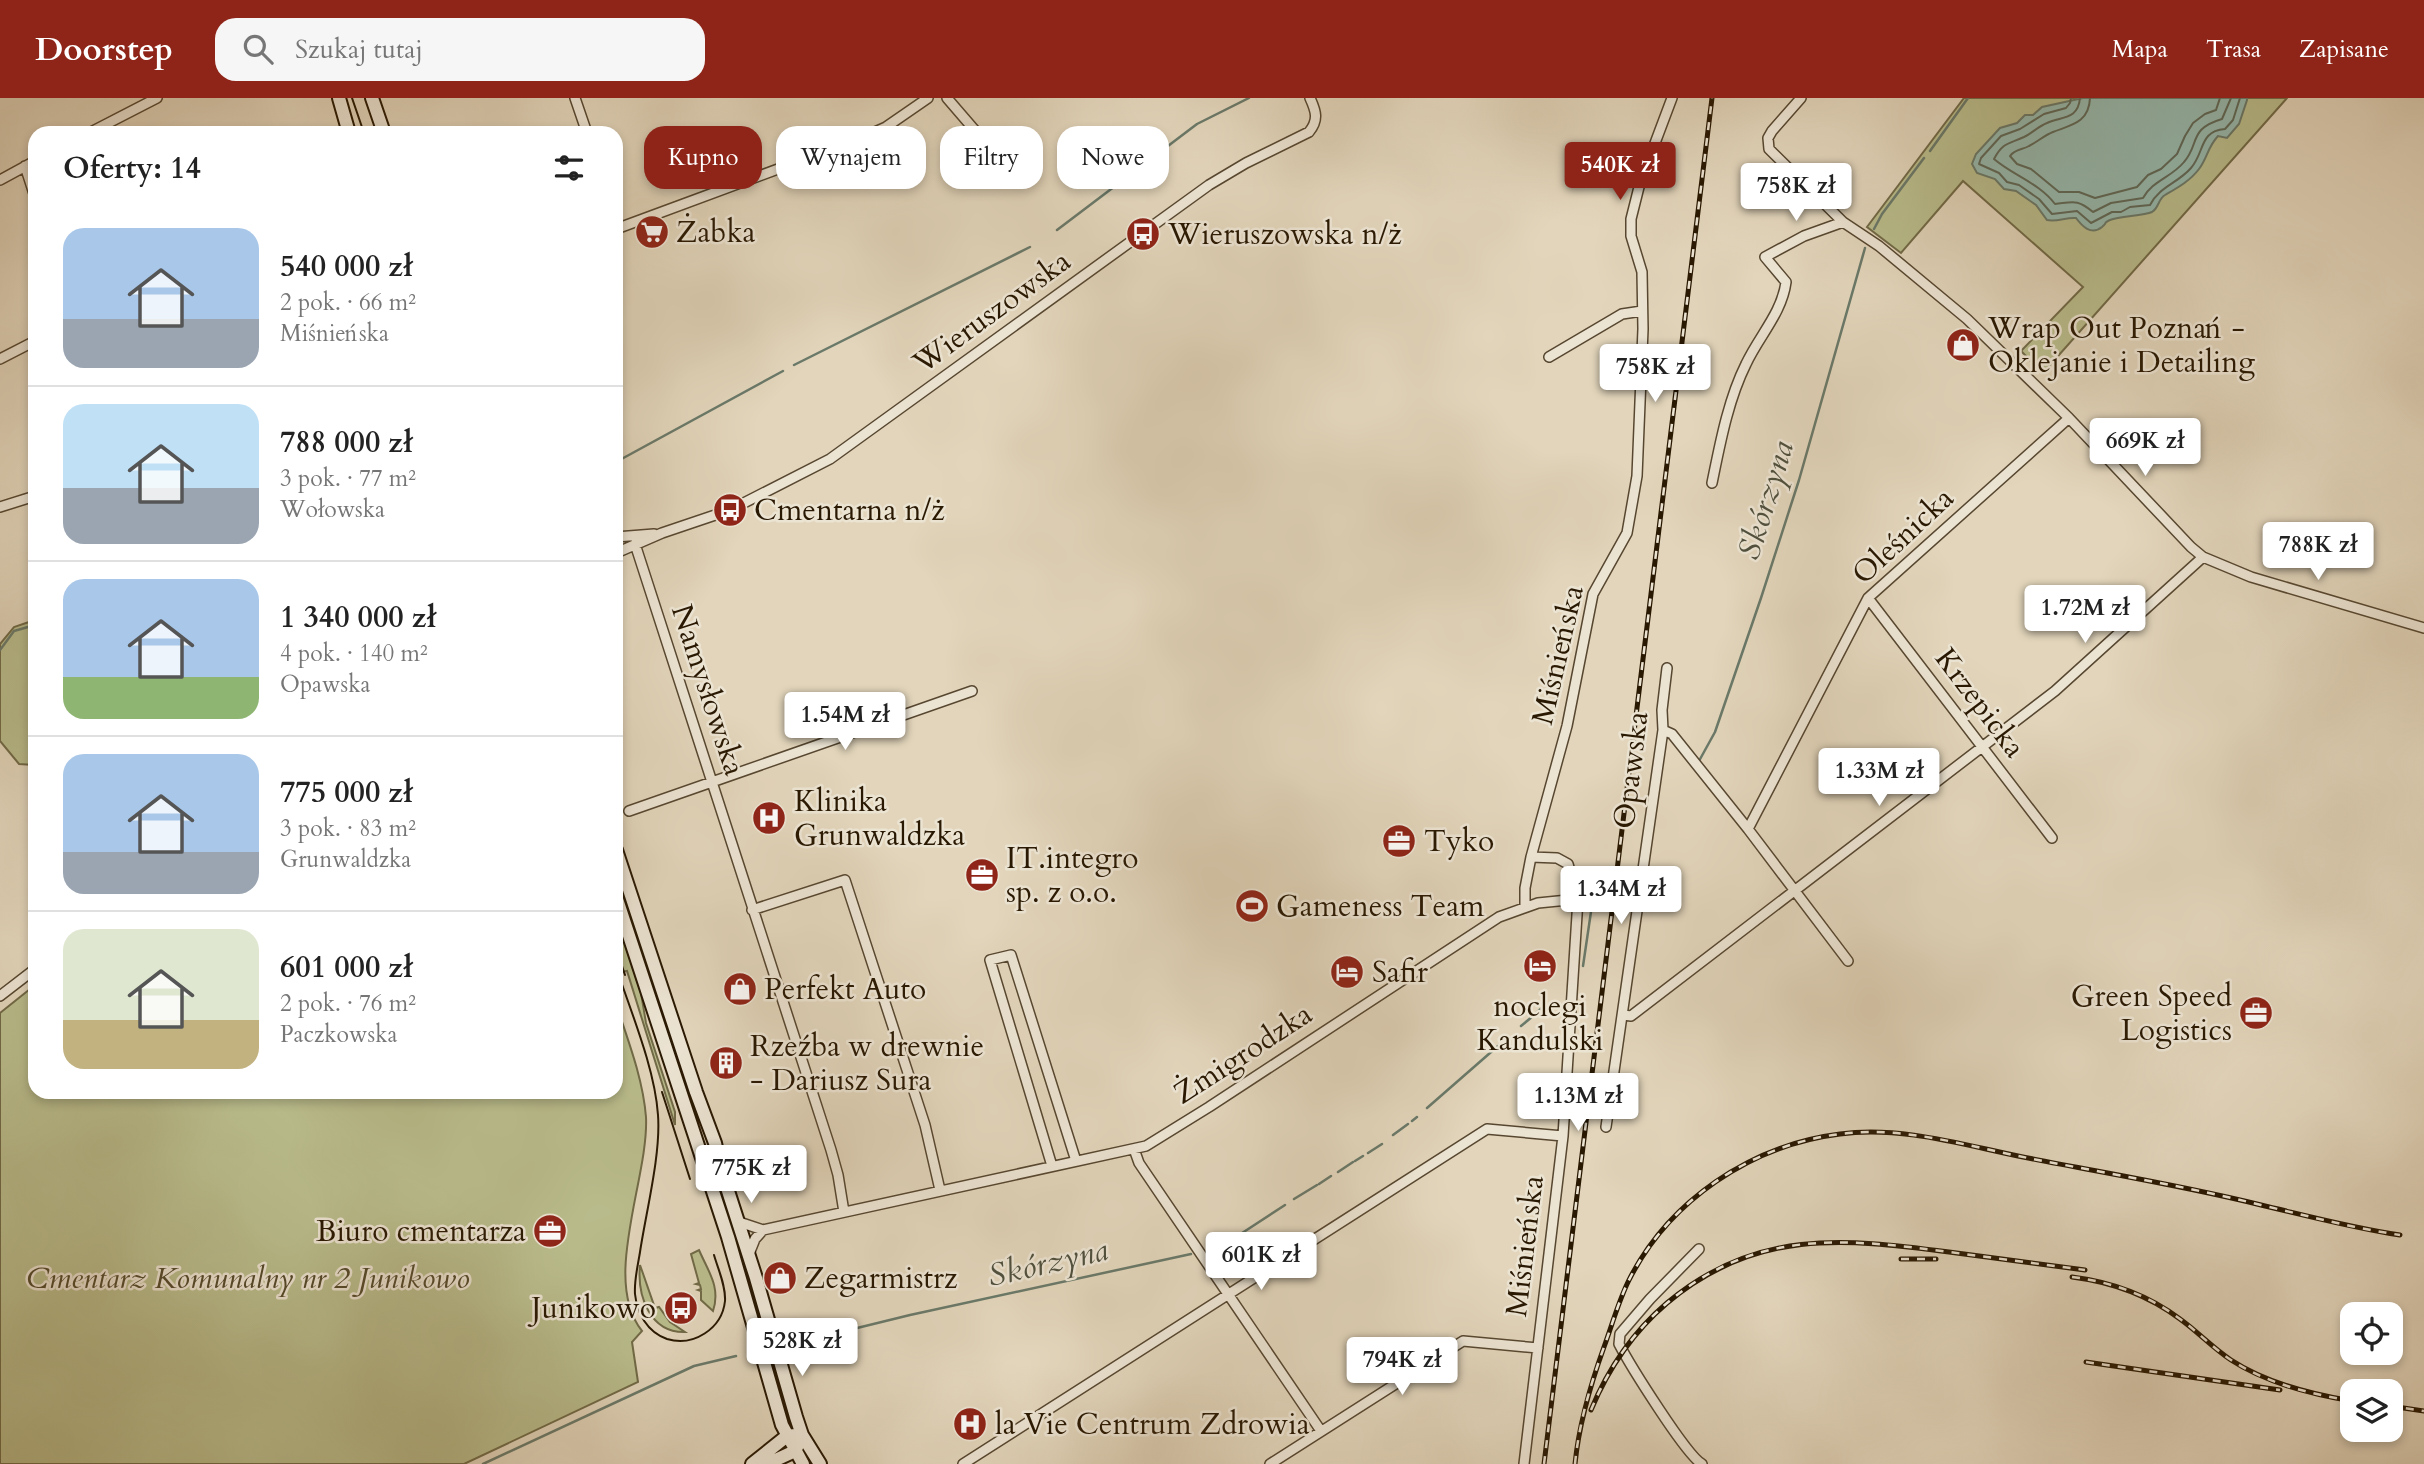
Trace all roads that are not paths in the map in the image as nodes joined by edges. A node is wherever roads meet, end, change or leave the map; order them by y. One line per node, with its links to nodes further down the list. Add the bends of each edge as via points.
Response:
1 (157, 98): 10 (street)
2 (339, 98): 11 (street)
3 (372, 98): 12 (street)
4 (575, 98): 13 (street)
5 (928, 98): 19 (street, via 859,139)
6 (947, 98): 14 (street)
7 (1310, 98): 28 (street, Wieruszowska, via 1317,117 1308,132 1209,186 836,455 755,499)
8 (1672, 98): 20 (street, Miśnieńska, via 1631,219 1642,272)
9 (1801, 98): 18 (street, via 1772,131 1769,149)
10 (103, 126)
11 (347, 126)
12 (382, 126)
13 (585, 126)
14 (971, 126)
15 (26, 166): 16 (street); 17 (street)
16 (28, 173)
17 (0, 180)
18 (1843, 222): 24 (street, via 1967,319); 25 (street, via 1765,257 1786,282 1784,295 1735,390)
19 (623, 224)
20 (1642, 310): 22 (street, via 1622,314); 43 (street, Miśnieńska, via 1637,476 1627,533 1593,594 1567,726)
21 (28, 345): 23 (street)
22 (1549, 357)
23 (0, 359)
24 (2069, 418): 32 (street); 33 (street, Oleśnicka)
25 (1712, 483)
26 (28, 498): 27 (street)
27 (0, 507)
28 (662, 533): 29 (street, Wieruszowska); 30 (street, Wieruszowska)
29 (623, 536)
30 (635, 544): 31 (street, Wieruszowska); 39 (street, Namysłowska)
31 (623, 550)
32 (2203, 557): 34 (street, via 2250,578); 38 (street, via 2055,691)
33 (1868, 598): 38 (street, Krzepicka); 41 (street, Oleśnicka)
34 (2424, 628)
35 (1667, 668): 37 (street, Opawska)
36 (972, 691): 39 (street)
37 (1663, 730): 41 (street, via 1672,734); 53 (street, Opawska)
38 (1982, 747): 42 (street, Krzepicka); 45 (street)
39 (713, 784): 40 (street); 48 (street, Namysłowska)
40 (629, 811)
41 (1748, 829): 45 (street)
42 (2052, 838)
43 (1531, 858): 46 (street, Miśnieńska, via 1568,863); 47 (street, Miśnieńska)
44 (623, 871): 61 (street)
45 (1794, 892): 50 (street); 53 (street, via 1631,1016)
46 (1578, 899): 47 (street, Żmigrodzka); 55 (street, Miśnieńska)
47 (1525, 907): 56 (street, Żmigrodzka, via 1500,916 1209,1107)
48 (752, 910): 59 (street, via 845,880 925,1125); 60 (street, Namysłowska, via 831,1150)
49 (623, 917): 69 (street, via 728,1237)
50 (1848, 961)
51 (28, 974): 52 (street)
52 (0, 996)
53 (1623, 1015): 54 (street, Opawska)
54 (1606, 1127)
55 (1563, 1136): 65 (street, via 1487,1129); 66 (street, Miśnieńska)
56 (1134, 1149): 57 (street, Żmigrodzka); 65 (street)
57 (1076, 1161): 58 (street, Żmigrodzka); 58 (street, via 1011,955 990,960)
58 (1052, 1166): 59 (street, Żmigrodzka)
59 (940, 1190): 60 (street, Żmigrodzka)
60 (844, 1212): 62 (street, Żmigrodzka)
61 (738, 1222): 62 (street); 64 (street)
62 (763, 1230): 64 (street)
63 (1699, 1249): 78 (street, via 1620,1334 1619,1344 1678,1436)
64 (749, 1254): 68 (street)
65 (1228, 1296): 67 (street); 75 (street)
66 (1538, 1348): 67 (street, via 1463,1341); 77 (street, Miśnieńska)
67 (1321, 1431): 76 (street)
68 (802, 1435): 69 (street); 70 (street); 74 (street)
69 (787, 1436): 70 (street); 71 (street)
70 (795, 1451): 72 (street); 73 (street)
71 (752, 1464)
72 (767, 1464)
73 (803, 1464)
74 (820, 1464)
75 (963, 1464)
76 (1272, 1464)
77 (1524, 1464)
78 (1702, 1464)

